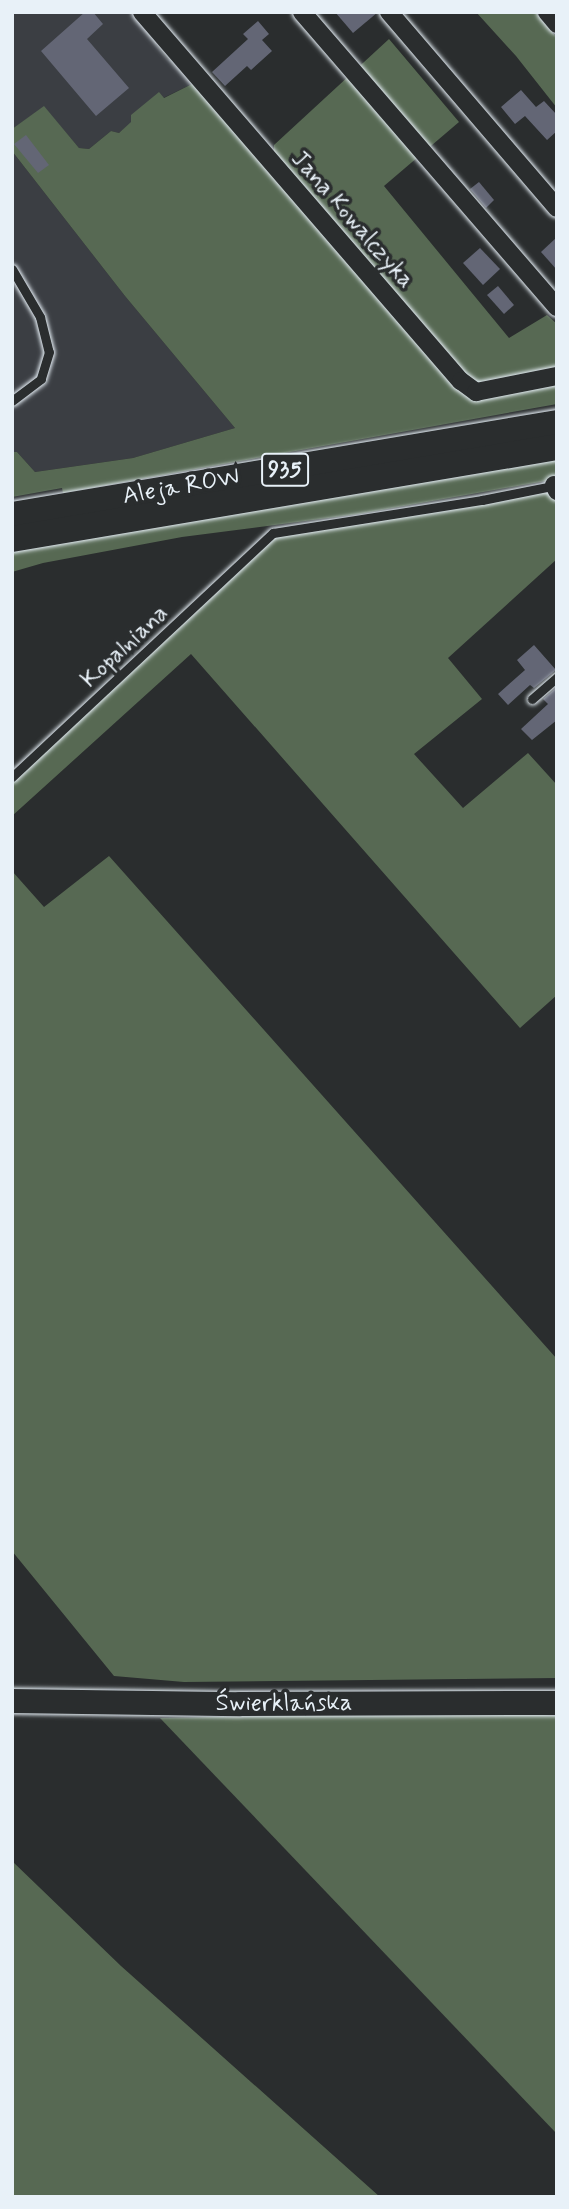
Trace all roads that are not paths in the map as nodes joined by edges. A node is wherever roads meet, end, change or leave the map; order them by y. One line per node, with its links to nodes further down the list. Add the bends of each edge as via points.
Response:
1 (142, 12): 9 (street, Jana Kowalczyka, via 461,381 476,392)
2 (302, 12): 8 (street)
3 (389, 12): 6 (street)
4 (547, 12): 5 (street)
5 (557, 24)
6 (557, 208)
7 (12, 269): 10 (lane, via 40,317 49,352 41,379)
8 (557, 307)
9 (557, 376)
10 (12, 401)
11 (557, 423): 14 (main road, Aleja ROW / 935)
12 (557, 447): 15 (main road, Aleja ROW / 935)
13 (556, 487): 18 (lane, Kopalniana, via 273,533)
14 (12, 515)
15 (12, 539)
16 (557, 677): 17 (lane)
17 (532, 699)
18 (12, 777)
19 (12, 1701): 20 (street, Świerklańska)
20 (557, 1703)

